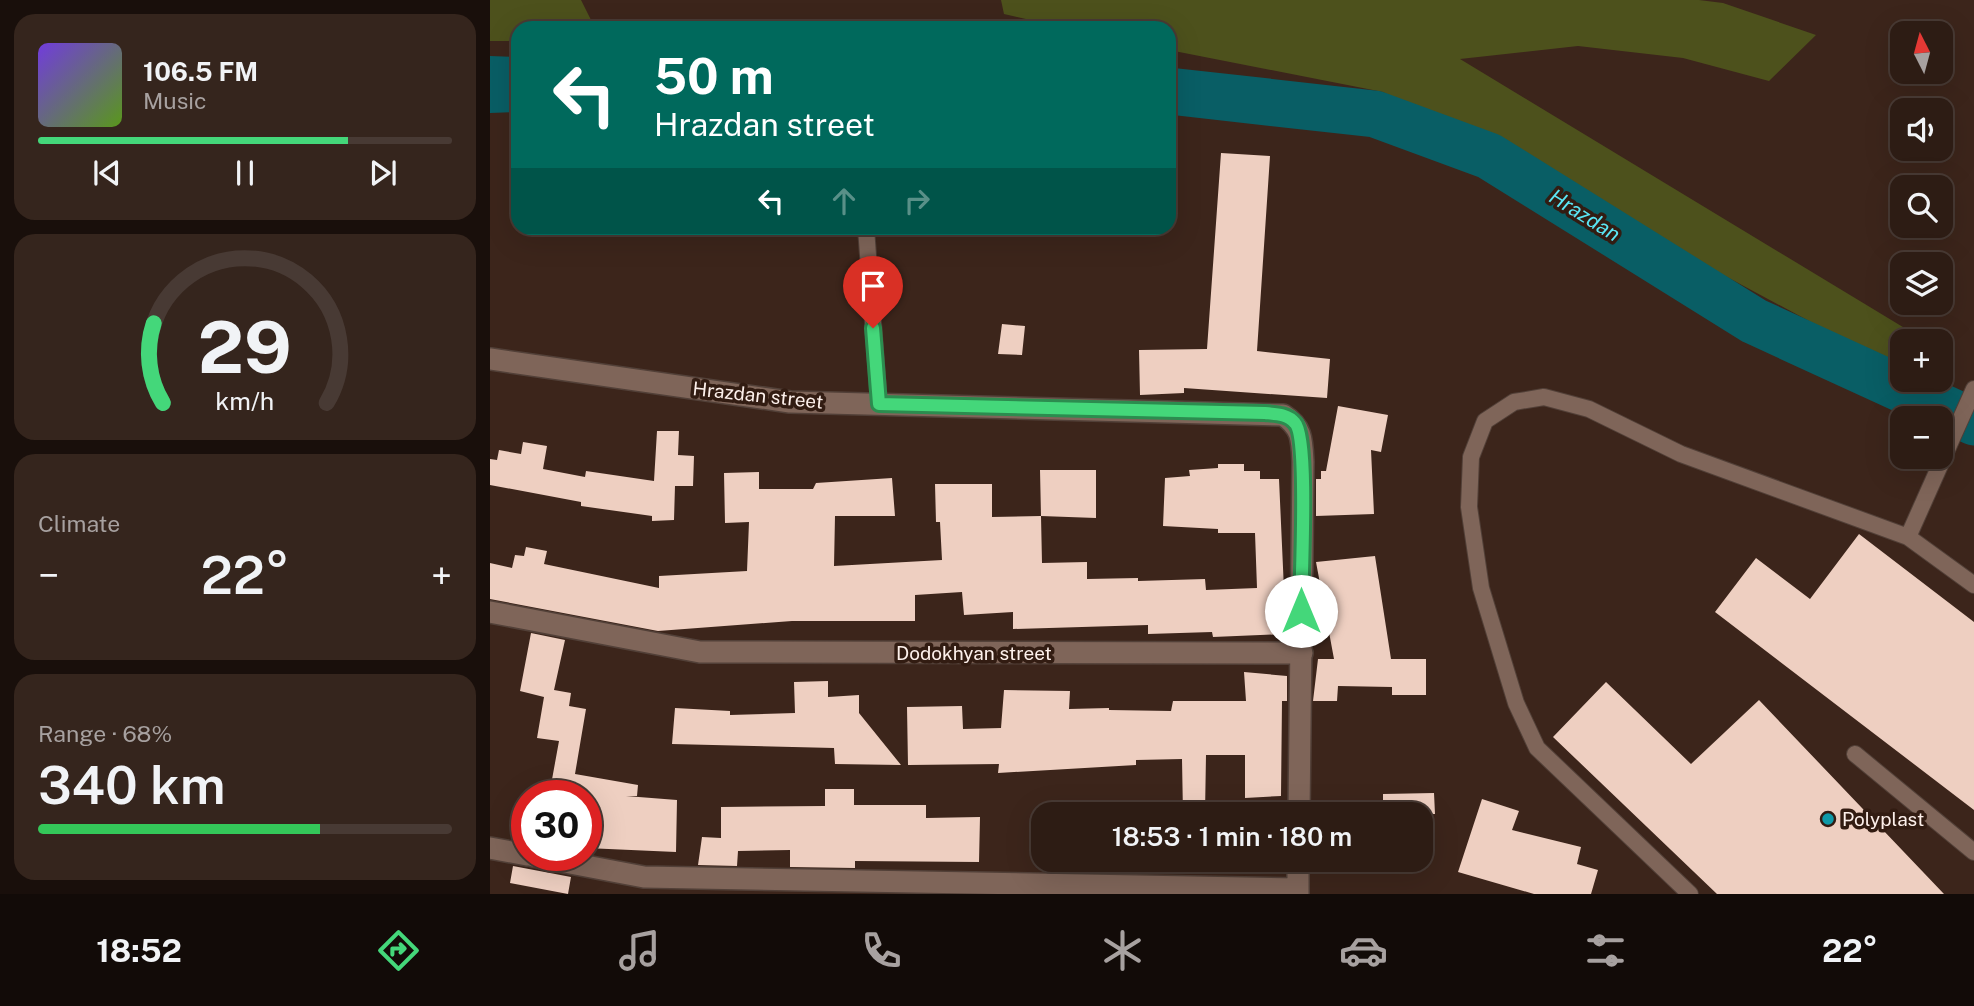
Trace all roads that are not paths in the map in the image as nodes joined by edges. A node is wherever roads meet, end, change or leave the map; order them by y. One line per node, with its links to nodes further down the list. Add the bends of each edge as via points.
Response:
1 (867, 235): 4 (lane)
2 (490, 359): 4 (street, Hrazdan street, via 790,402)
3 (1974, 390): 5 (lane)
4 (879, 404): 8 (street, Hrazdan street, via 1283,415 1296,423 1302,445)
5 (1908, 537): 6 (lane); 17 (lane, via 1681,454 1589,409 1544,397 1514,402 1485,421 1471,457 1469,507 1481,588 1516,703 1537,748)
6 (1974, 585)
7 (490, 612): 8 (street, Dodokhyan street, via 700,652)
8 (1302, 653): 10 (street)
9 (1855, 754): 13 (lane)
10 (1299, 802)
11 (490, 848): 12 (street)
12 (511, 852)
13 (1974, 852)
14 (602, 869): 16 (street, via 644,877)
15 (1298, 872): 16 (street)
16 (1298, 892)
17 (1690, 894)

